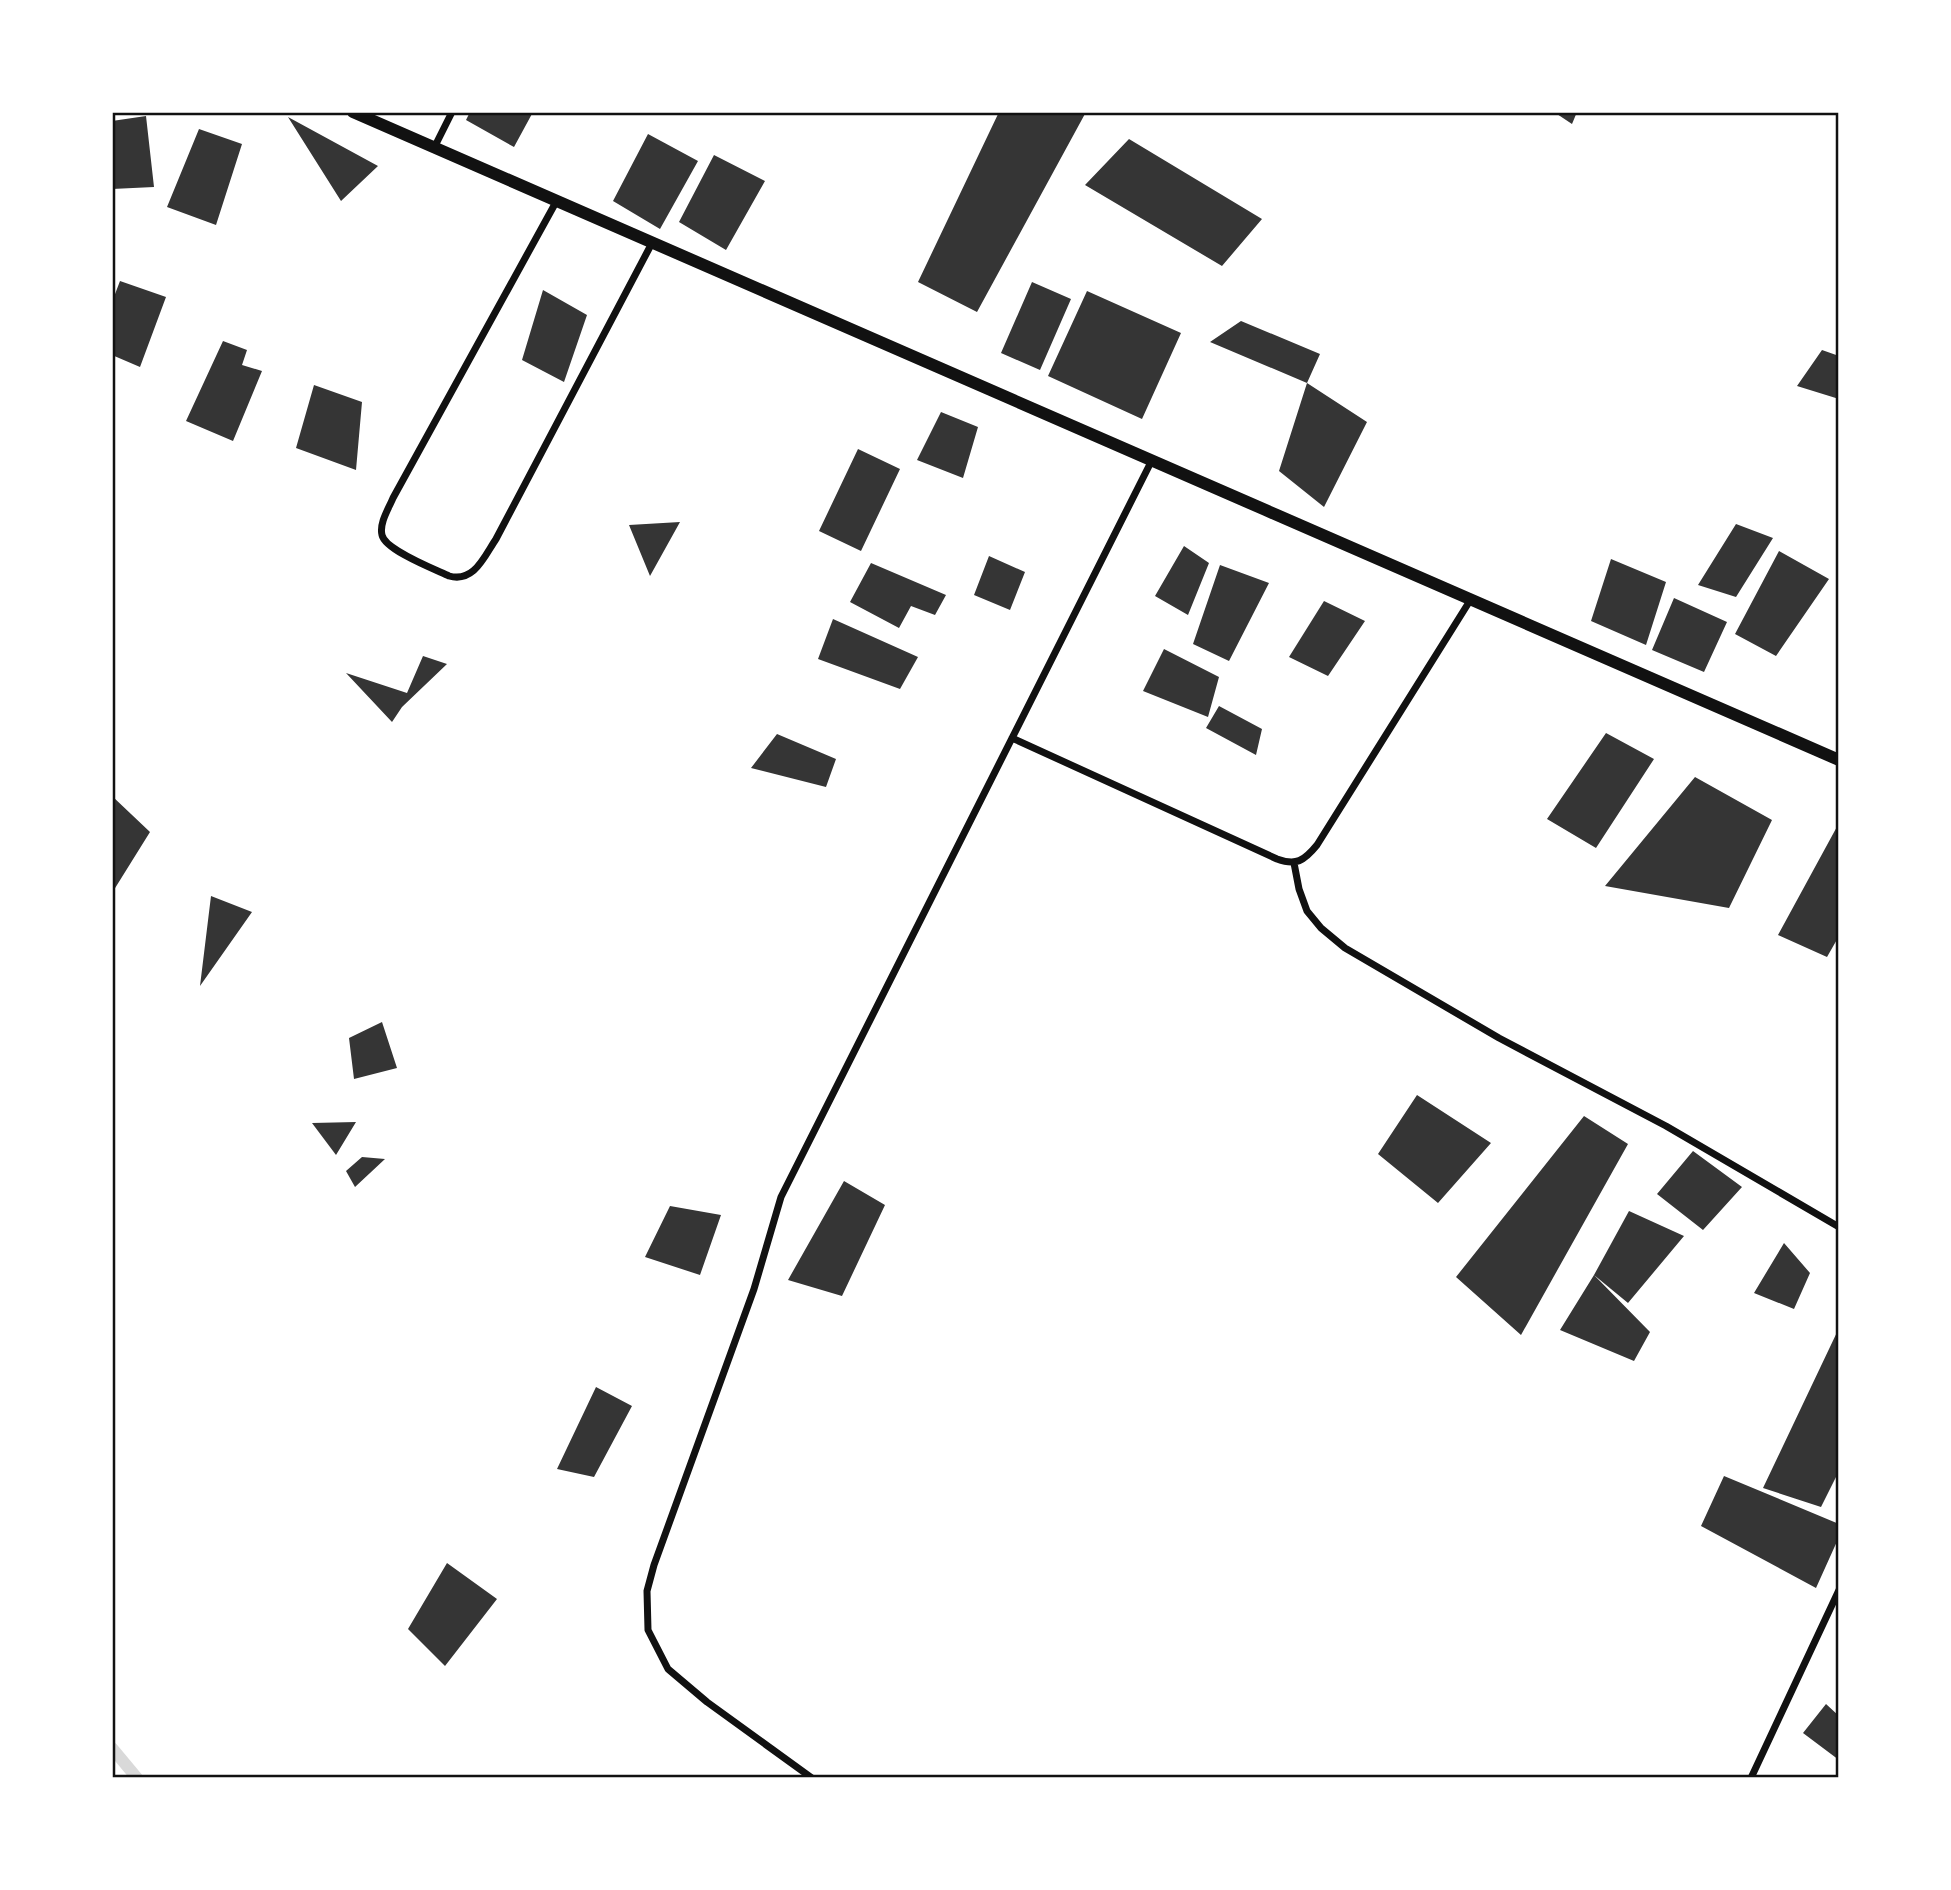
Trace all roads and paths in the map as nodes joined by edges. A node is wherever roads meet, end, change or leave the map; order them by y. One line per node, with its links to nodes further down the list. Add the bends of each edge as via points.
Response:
1 (353, 112): 3 (street)
2 (452, 112): 3 (street)
3 (435, 148): 4 (street)
4 (556, 202): 5 (street); 5 (street, via 384,519 381,532 388,546 449,576 474,572 496,539)
5 (652, 243): 6 (street)
6 (1151, 462): 7 (street); 8 (street)
7 (1471, 599): 9 (street); 10 (street, via 1317,845)
8 (1012, 738): 10 (street, via 1276,859); 13 (street, via 781,1197 754,1289 647,1591 648,1630 668,1669)
9 (1839, 760)
10 (1294, 863): 11 (street, via 1307,911 1345,948)
11 (1839, 1227)
12 (1839, 1590): 14 (street)
13 (812, 1778)
14 (1751, 1778)

